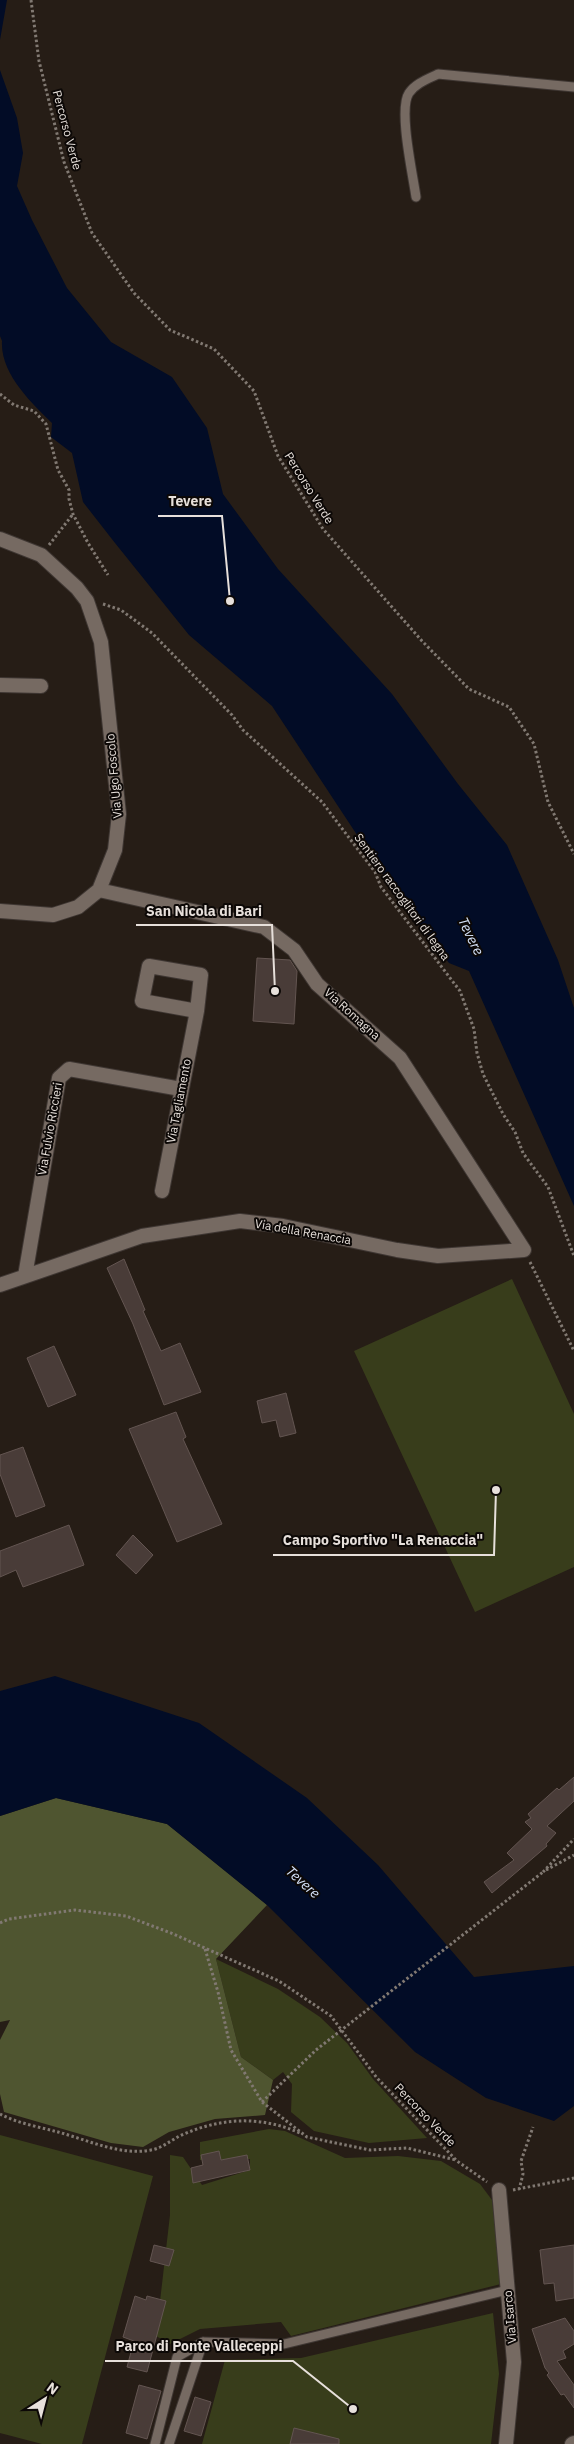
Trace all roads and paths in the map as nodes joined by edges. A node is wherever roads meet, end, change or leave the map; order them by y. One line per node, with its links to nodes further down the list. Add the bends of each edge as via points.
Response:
1 (31, 0): 12 (path, Percorso Verde, via 39,61 64,162 92,233 134,293 170,330 214,349 254,391 278,456 323,529 469,689 509,707 534,744 548,802)
2 (574, 87): 3 (lane, via 438,74 419,83 408,94 404,111)
3 (416, 197)
4 (0, 394): 5 (path, via 14,404 34,411 46,424 58,470 69,490)
5 (73, 514): 7 (path); 8 (path)
6 (0, 539): 7 (street)
7 (41, 555): 13 (street, Via Ugo Foscolo, via 87,601 101,642 119,814 115,850)
8 (108, 575)
9 (121, 610): 19 (path, Sentiero raccoglitori di legna, via 166,646 243,730 322,802 460,991 474,1029 483,1074 523,1153 548,1188)
10 (0, 686): 11 (street)
11 (41, 686)
12 (574, 854)
13 (99, 890): 14 (street, Via Ugo Foscolo, via 78,907 53,915); 18 (street, Via Romagna, via 264,928 294,950 318,984 400,1058)
14 (0, 911)
15 (197, 1011): 15 (street, Via Tagliamento, via 201,975 149,966 142,1001); 16 (street, Via Tagliamento)
16 (181, 1089): 17 (street, Via Tagliamento); 20 (street, Via Fulvio Riccieri, via 69,1069 58,1078)
17 (162, 1191)
18 (524, 1250): 20 (street, Via della Renaccia, via 438,1256 283,1226 240,1221 142,1236); 22 (path)
19 (574, 1256)
20 (25, 1276): 21 (street, Via della Renaccia)
21 (0, 1285)
22 (574, 1351)
23 (574, 1839): 25 (path)
24 (574, 1855): 25 (path)
25 (543, 1872): 28 (path, bridge, via 316,2050)
26 (0, 1924): 27 (path, Percorso Verde, via 9,1919 75,1910 126,1916)
27 (205, 1948): 28 (path, Percorso Verde, via 231,2050); 31 (path, Percorso Verde, via 279,1981 331,2016 377,2078 457,2161 407,2148 370,2150)
28 (262, 2102): 31 (path, Percorso Verde)
29 (0, 2114): 31 (path, via 128,2151 161,2148 170,2140 215,2122 261,2121 281,2125)
30 (533, 2127): 32 (path, via 521,2161 523,2174 519,2190)
31 (307, 2137)
32 (574, 2178)
33 (499, 2190): 34 (street, Via Isarco)
34 (508, 2290): 35 (lane, via 284,2344); 38 (street, Via Isarco, via 514,2362)
35 (203, 2342): 36 (lane, via 176,2358); 37 (lane)
36 (155, 2444)
37 (169, 2444)
38 (506, 2444)

